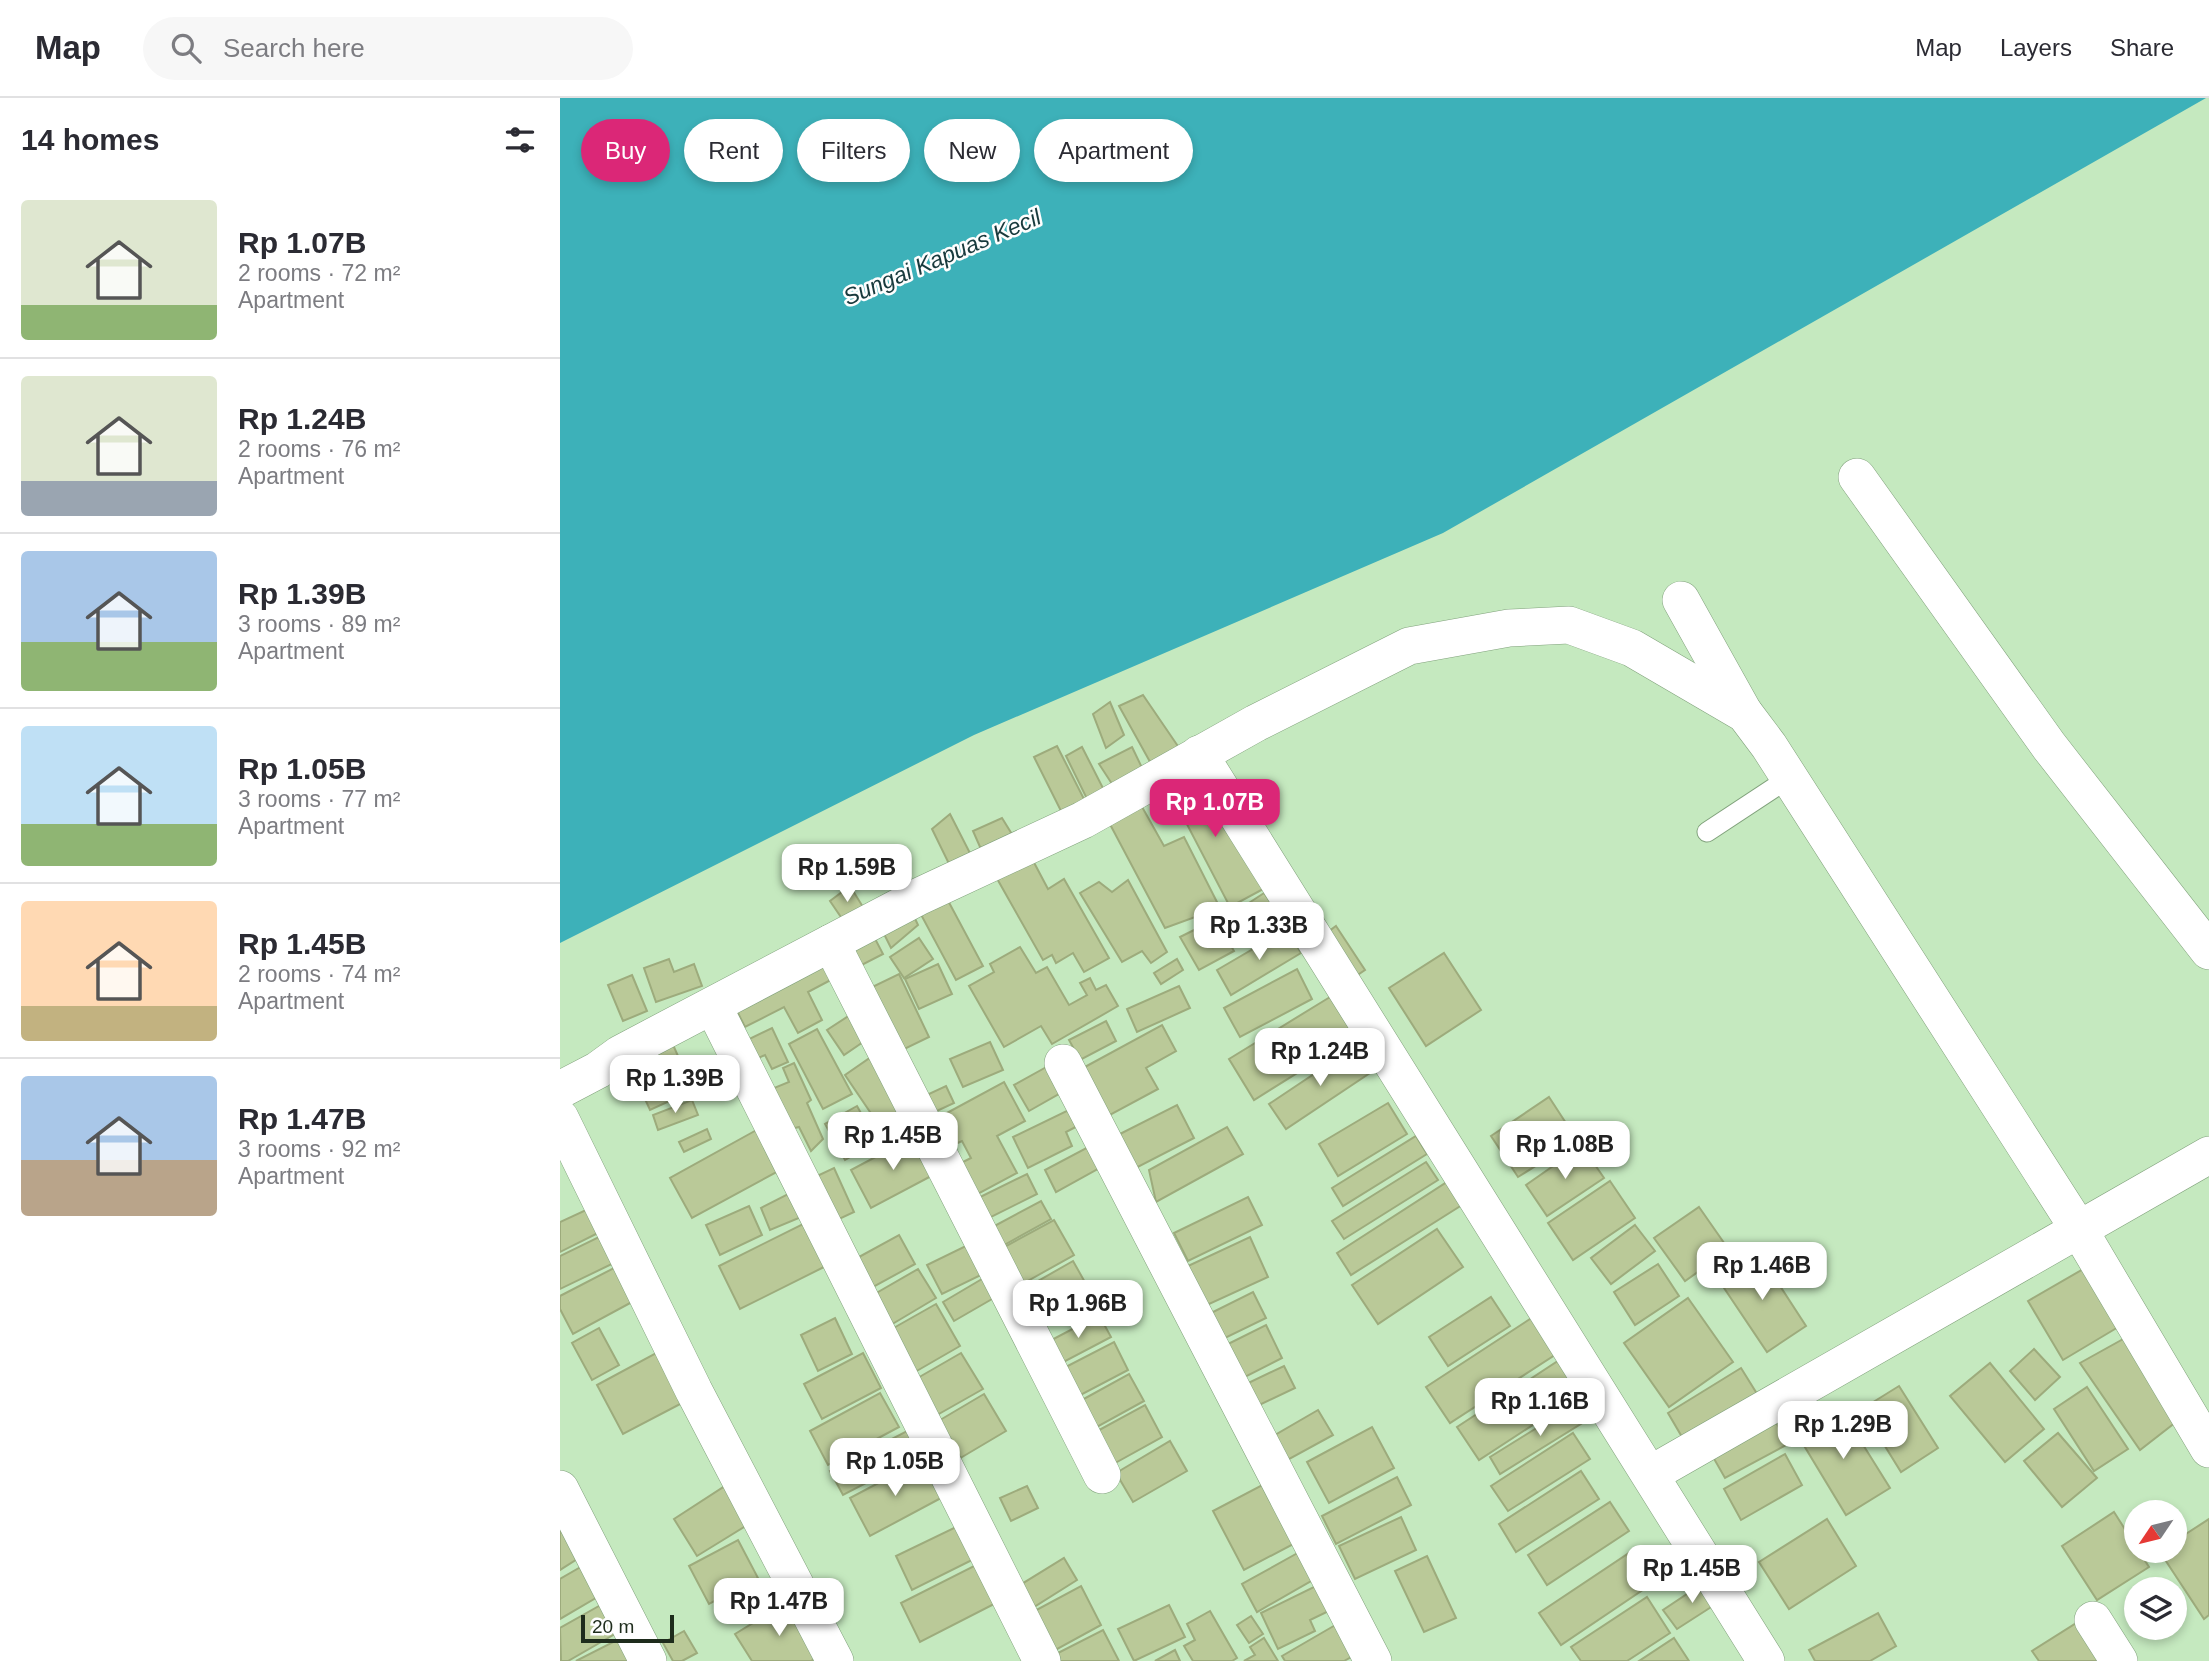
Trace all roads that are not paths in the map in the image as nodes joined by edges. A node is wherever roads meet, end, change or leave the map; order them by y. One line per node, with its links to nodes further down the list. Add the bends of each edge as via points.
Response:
1 (1857, 477): 8 (street, via 2049,746)
2 (1681, 600): 3 (street)
3 (1745, 714): 4 (street, via 1632,648 1569,625 1509,628 1409,646); 5 (street)
4 (1199, 754): 7 (street, via 1083,820); 16 (street)
5 (1789, 778): 6 (lane); 14 (street)
6 (1707, 832)
7 (831, 943): 9 (street); 17 (street)
8 (2209, 951)
9 (713, 1006): 11 (street); 22 (street)
10 (1063, 1063): 23 (street)
11 (560, 1090)
12 (560, 1118): 21 (street, via 694,1391)
13 (2209, 1155): 14 (street)
14 (2078, 1228): 15 (street); 16 (street)
15 (2209, 1449)
16 (1651, 1474): 24 (street)
17 (1102, 1475)
18 (560, 1489): 20 (street)
19 (2093, 1620): 25 (street)
20 (648, 1661)
21 (835, 1661)
22 (1042, 1661)
23 (1373, 1661)
24 (1766, 1661)
25 (2119, 1661)

